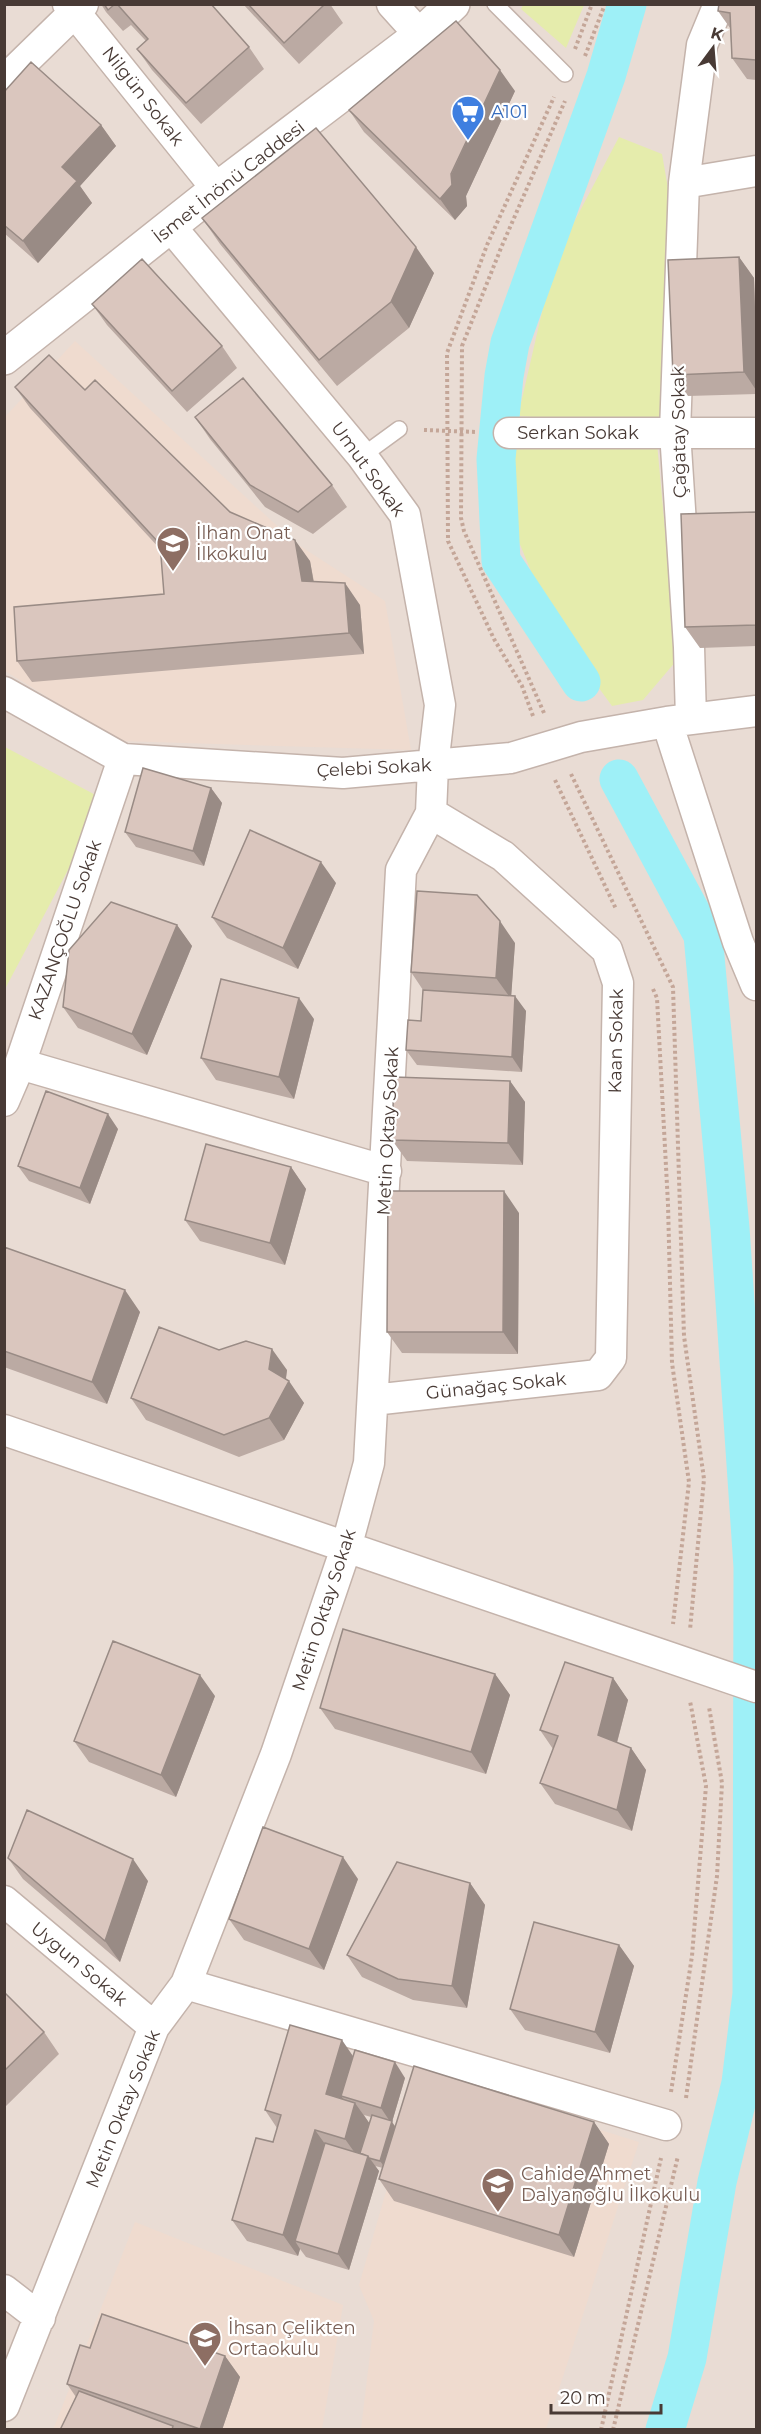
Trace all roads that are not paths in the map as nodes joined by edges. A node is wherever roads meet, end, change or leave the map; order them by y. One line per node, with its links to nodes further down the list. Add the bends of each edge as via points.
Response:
1 (392, 4): 6 (street)
2 (453, 4): 6 (street, İsmet İnönü Caddesi)
3 (495, 4): 7 (lane)
4 (719, 4): 10 (street, Çağatay Sokak, via 702,45)
5 (76, 7): 8 (street); 11 (street, Nilgün Sokak)
6 (420, 35): 11 (street, İsmet İnönü Caddesi)
7 (565, 74)
8 (4, 81)
9 (756, 171): 10 (street)
10 (684, 183): 15 (street, Çağatay Sokak)
11 (217, 189): 12 (street, İsmet İnönü Caddesi)
12 (171, 227): 13 (street, İsmet İnönü Caddesi); 18 (street, Umut Sokak)
13 (4, 358)
14 (399, 429): 18 (lane)
15 (675, 432): 16 (street, Serkan Sokak); 17 (street, Serkan Sokak); 21 (street, Çağatay Sokak, via 689,647)
16 (509, 433)
17 (756, 433)
18 (362, 456): 23 (street, Umut Sokak, via 405,515 440,705)
19 (4, 692): 22 (street, Çelebi Sokak)
20 (756, 711): 21 (street, Çelebi Sokak)
21 (679, 720): 23 (street, Çelebi Sokak, via 581,737 511,758); 25 (street, Çağatay Sokak)
22 (123, 759): 23 (street, Çelebi Sokak, via 343,773); 27 (street, KAZANÇOĞLU Sokak)
23 (433, 766): 24 (street, Metin Oktay Sokak)
24 (431, 813): 29 (street, Metin Oktay Sokak, via 401,870); 30 (street, Kaan Sokak, via 503,856 607,950 618,983)
25 (747, 940): 26 (street, Çağatay Sokak)
26 (756, 985)
27 (20, 1064): 28 (street, KAZANÇOĞLU Sokak); 29 (street)
28 (4, 1101)
29 (386, 1171): 31 (street, Metin Oktay Sokak)
30 (611, 1358): 31 (street, Günağaç Sokak, via 598,1375)
31 (373, 1400): 33 (street, Metin Oktay Sokak, via 369,1463)
32 (4, 1430): 33 (street)
33 (346, 1548): 34 (street); 36 (street, Metin Oktay Sokak, via 276,1754)
34 (756, 1687)
35 (4, 1901): 37 (street, Uygun Sokak)
36 (186, 1984): 37 (street, Metin Oktay Sokak); 38 (street)
37 (154, 2027): 40 (street, Metin Oktay Sokak)
38 (666, 2125)
39 (4, 2290): 40 (street)
40 (40, 2318): 41 (street, Metin Oktay Sokak)
41 (4, 2406)

